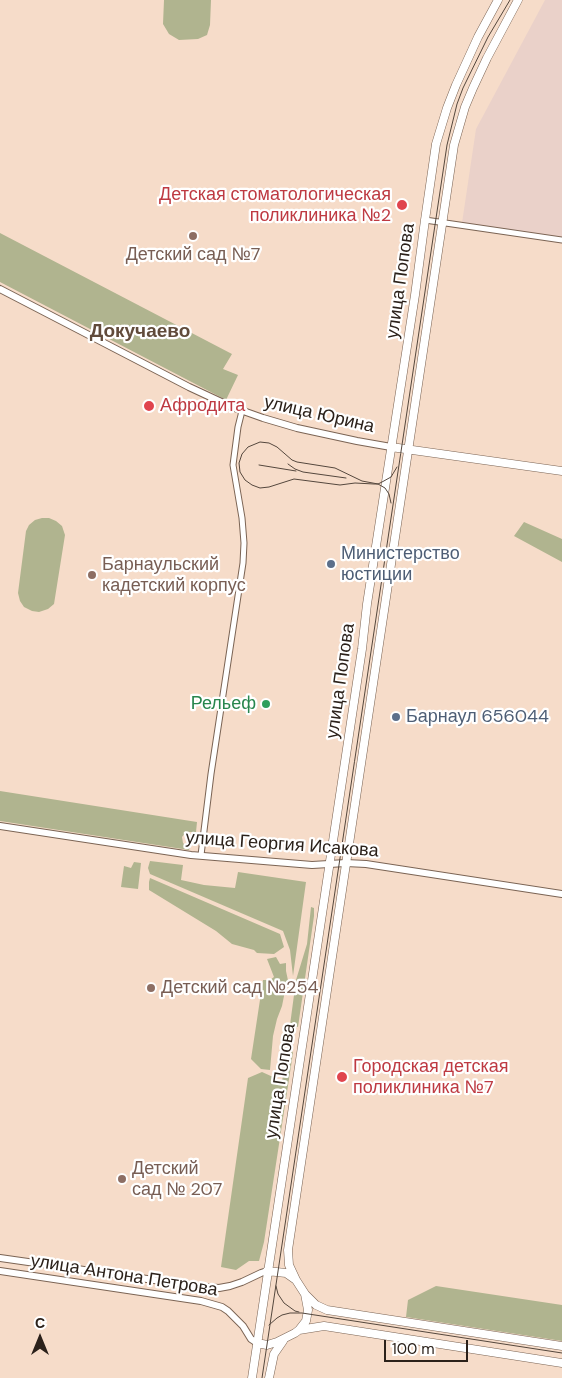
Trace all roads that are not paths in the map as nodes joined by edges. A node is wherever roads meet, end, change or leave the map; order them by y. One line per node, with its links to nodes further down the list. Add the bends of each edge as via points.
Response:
1 (498, 0): 3 (main road, улица Попова, via 446,108 436,144)
2 (518, 0): 4 (main road, улица Попова, via 465,107 454,145)
3 (425, 220): 4 (street); 8 (main road, улица Попова)
4 (442, 222): 5 (street); 9 (main road, улица Попова)
5 (562, 240)
6 (0, 289): 7 (street, улица Юрина)
7 (242, 411): 8 (street, улица Юрина, via 313,432); 13 (street, via 233,465 242,518 243,563)
8 (391, 447): 9 (main road); 11 (main road, улица Попова)
9 (408, 449): 10 (main road); 11 (main road, улица Попова)
10 (562, 471)
11 (376, 604): 14 (main road, улица Попова); 15 (main road, улица Попова, via 362,649)
12 (0, 826): 13 (street, улица Георгия Исакова)
13 (201, 855): 15 (street, улица Георгия Исакова)
14 (346, 863): 15 (street, улица Георгия Исакова); 16 (street, улица Георгия Исакова); 23 (main road, улица Попова, via 288,1250 289,1265)
15 (329, 864): 19 (main road, улица Попова)
16 (562, 894)
17 (0, 1258): 18 (street, улица Антона Петрова)
18 (50, 1265): 21 (street, улица Антона Петрова); 22 (street)
19 (267, 1271): 21 (street, улица Антона Петрова, via 219,1288); 23 (main road, via 286,1273); 28 (main road, улица Попова)
20 (0, 1272): 22 (street, улица Антона Петрова)
21 (113, 1274): 24 (street)
22 (48, 1278): 24 (street, улица Антона Петрова)
23 (296, 1280): 25 (main road, улица Попова)
24 (111, 1288): 28 (street, улица Антона Петрова, via 222,1307)
25 (305, 1294): 26 (main road, via 307,1318); 29 (main road, via 327,1310)
26 (299, 1330): 27 (main road); 30 (main road, via 324,1326)
27 (284, 1340): 28 (main road, via 267,1345); 32 (main road, via 274,1354)
28 (257, 1343): 31 (main road, улица Попова)
29 (562, 1346)
30 (562, 1363)
31 (252, 1378)
32 (269, 1378)

